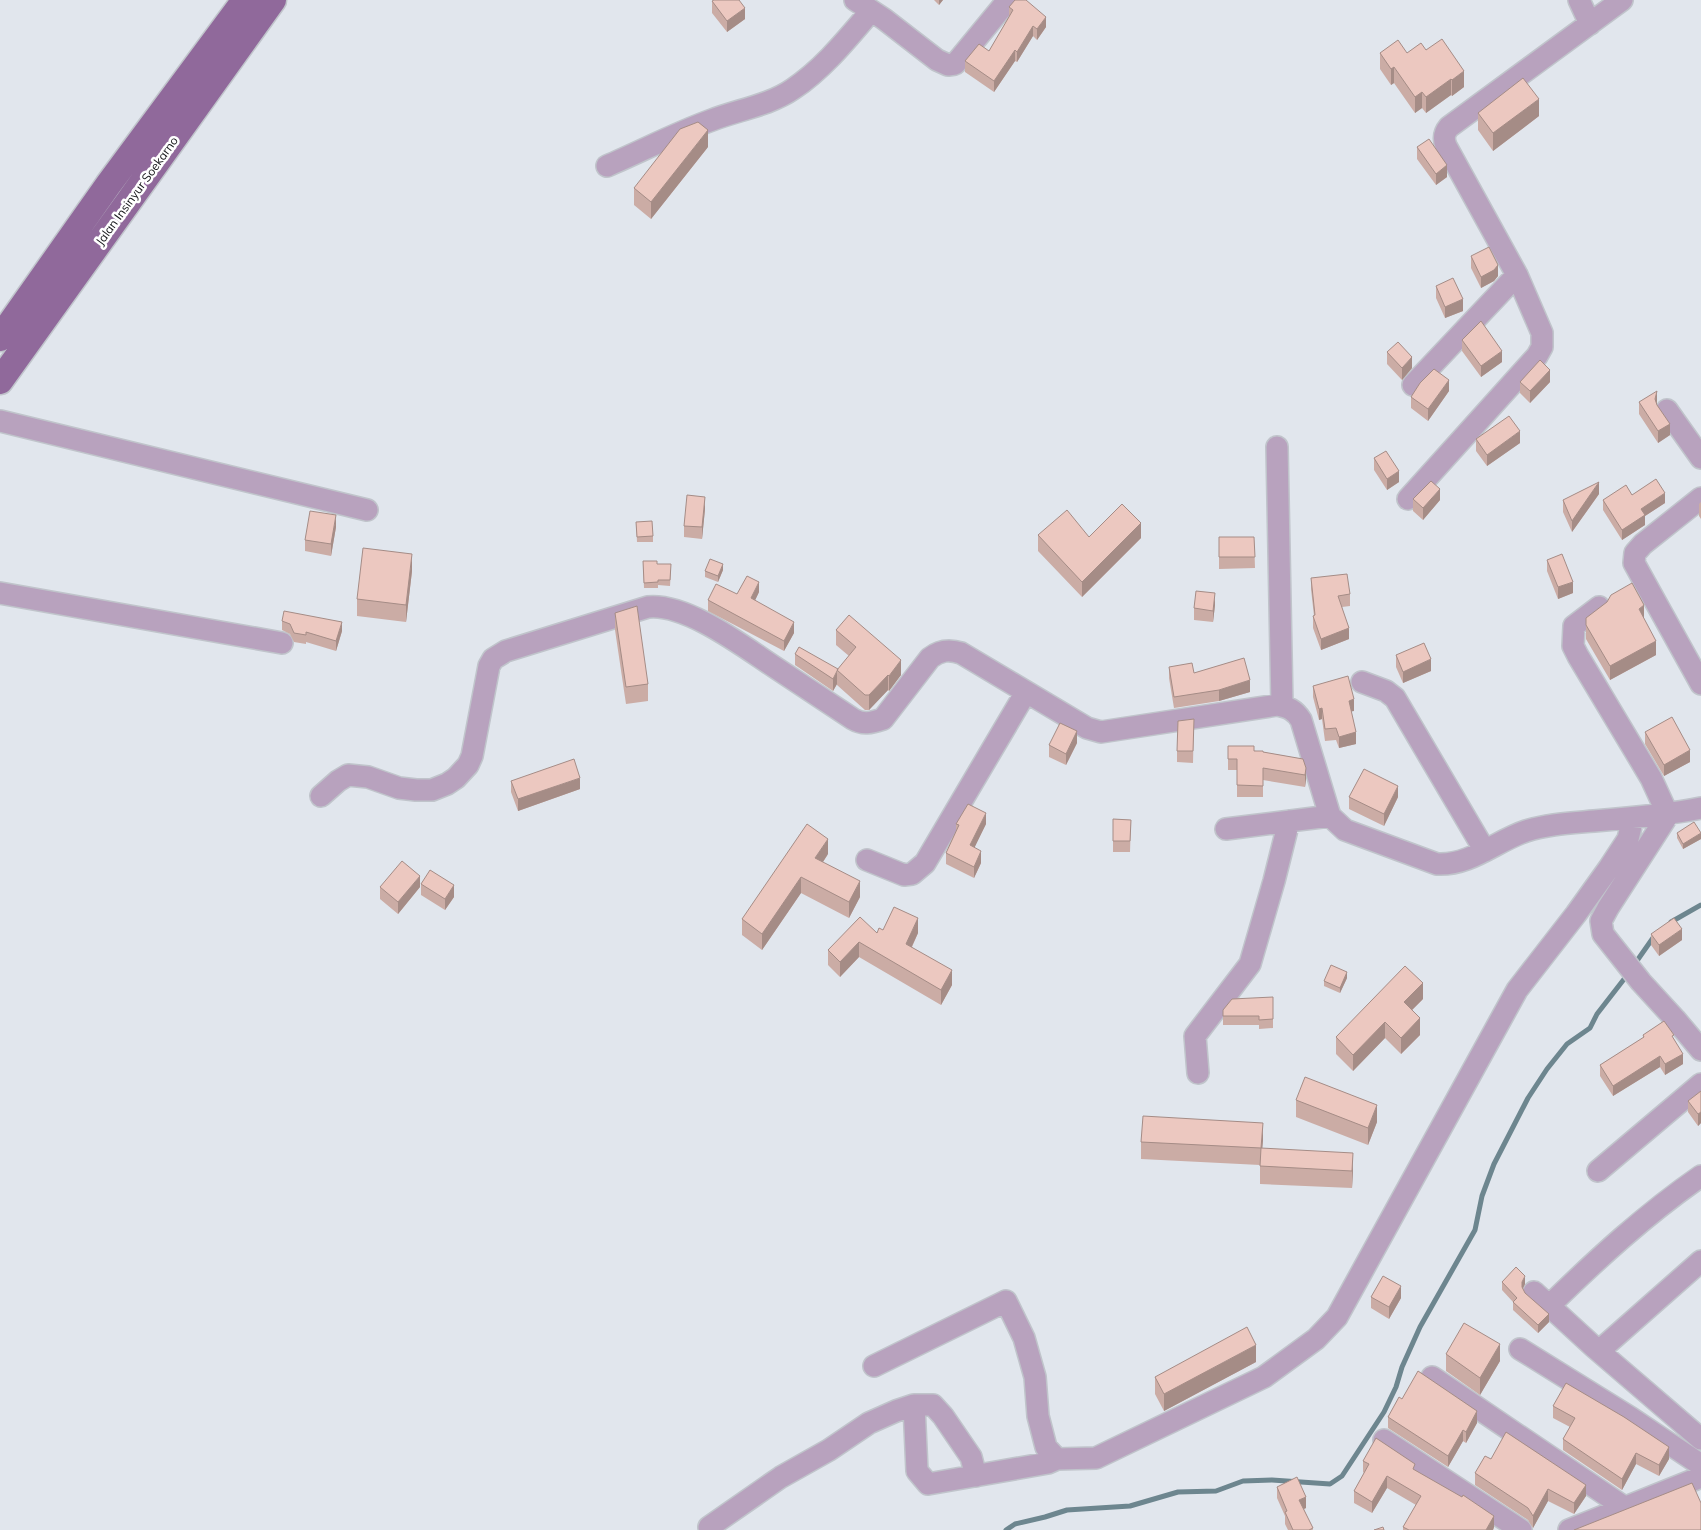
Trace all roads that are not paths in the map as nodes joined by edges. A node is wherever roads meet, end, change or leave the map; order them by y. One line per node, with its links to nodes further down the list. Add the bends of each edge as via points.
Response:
1 (245, 0): 8 (main road)
2 (273, 0): 9 (main road, Jalan Insinyur Soekarno)
3 (1008, 0): 6 (street, via 955,64 948,65)
4 (1578, 0): 7 (street)
5 (1622, 0): 7 (street)
6 (863, 6): 10 (street, via 832,56 792,90 711,120)
7 (1590, 24): 11 (street, via 1449,127 1444,136 1443,141)
8 (143, 138): 9 (main road); 12 (main road)
9 (161, 157): 13 (main road, Jalan Insinyur Soekarno)
10 (607, 166)
11 (1517, 275): 14 (street); 20 (street, via 1542,333 1542,347)
12 (0, 338)
13 (0, 381)
14 (1413, 386)
15 (1667, 410): 18 (street)
16 (0, 421): 21 (street)
17 (1277, 447): 28 (street)
18 (1701, 458)
19 (1701, 498): 26 (street, via 1643,544 1635,553 1634,563)
20 (1408, 499)
21 (367, 510)
22 (0, 593): 24 (street)
23 (1599, 606): 31 (street, via 1574,626 1573,646 1651,778)
24 (282, 643)
25 (1362, 682): 36 (street, via 1395,698)
26 (1701, 684)
27 (1026, 692): 28 (street, via 1087,728 1101,732); 29 (street, via 961,653 944,651 930,658 882,719 872,723 859,722 702,622 670,608 648,607 506,651 493,660 472,756 463,772 447,784 432,790 416,790 348,775); 37 (street, via 925,863 912,874 904,875)
28 (1282, 706): 32 (street, via 1296,711 1301,720)
29 (321, 796)
30 (1701, 808): 31 (street)
31 (1668, 815): 33 (street); 38 (street, via 1601,920 1603,934 1626,964)
32 (1330, 816): 34 (street); 36 (street, via 1345,830 1437,864 1459,862)
33 (1633, 818): 36 (street, via 1527,830); 53 (street, via 1628,839 1609,868 1517,990 1337,1317 1316,1339 1264,1377 1096,1458)
34 (1289, 821): 35 (street); 39 (street, via 1250,964 1195,1036)
35 (1226, 829)
36 (1486, 851)
37 (867, 860)
38 (1701, 1050)
39 (1198, 1073)
40 (1701, 1084): 41 (street)
41 (1598, 1170)
42 (1701, 1176): 45 (street, via 1600,1256)
43 (1701, 1261): 47 (street)
44 (1534, 1292): 45 (street)
45 (1550, 1306): 47 (street)
46 (1520, 1350): 54 (street)
47 (1599, 1351): 51 (street)
48 (874, 1366): 53 (street, via 1006,1301 1024,1338 1035,1378 1038,1416 1046,1447)
49 (1432, 1377): 57 (street)
50 (914, 1405): 55 (street, via 933,1405 943,1416 971,1457); 55 (street, via 917,1471 928,1484); 58 (street, via 869,1424 781,1477)
51 (1701, 1439)
52 (1384, 1440): 59 (street)
53 (1057, 1459): 55 (street)
54 (1701, 1465)
55 (976, 1476)
56 (1701, 1478): 57 (street)
57 (1624, 1507): 60 (street)
58 (709, 1527)
59 (1521, 1530)
60 (1569, 1530)

